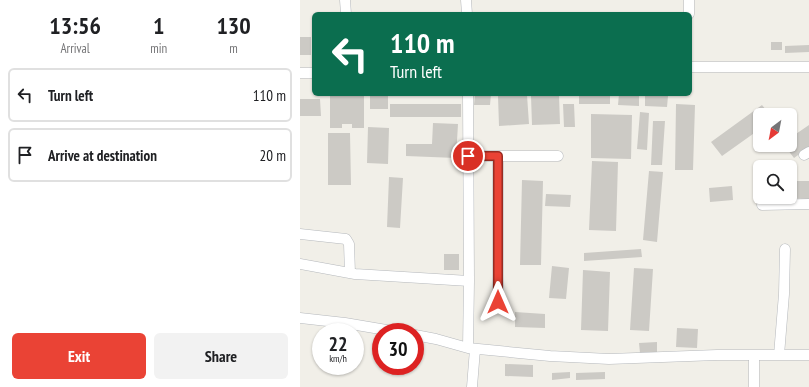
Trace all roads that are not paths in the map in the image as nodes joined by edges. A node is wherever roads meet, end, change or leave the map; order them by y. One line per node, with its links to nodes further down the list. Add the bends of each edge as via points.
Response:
1 (345, 0): 4 (street)
2 (466, 0): 5 (street)
3 (688, 0): 6 (street)
4 (346, 12)
5 (467, 12)
6 (689, 12)
7 (809, 66): 8 (street)
8 (692, 67)
9 (300, 73): 10 (street)
10 (312, 73)
11 (468, 96): 12 (street)
12 (468, 156): 13 (street); 21 (street)
13 (498, 156): 14 (street); 22 (street)
14 (558, 156)
15 (809, 204): 16 (street)
16 (762, 205)
17 (300, 234): 20 (street, via 346,239 349,244)
18 (784, 249): 27 (street, via 784,294)
19 (300, 264): 20 (street)
20 (350, 273): 21 (street)
21 (469, 281): 26 (street)
22 (498, 302)
23 (300, 318): 24 (street)
24 (372, 328)
25 (424, 337): 26 (street)
26 (472, 348): 29 (street, via 609,359); 30 (street)
27 (779, 355): 28 (street); 29 (street)
28 (809, 355)
29 (754, 356): 31 (street)
30 (472, 387)
31 (754, 387)

